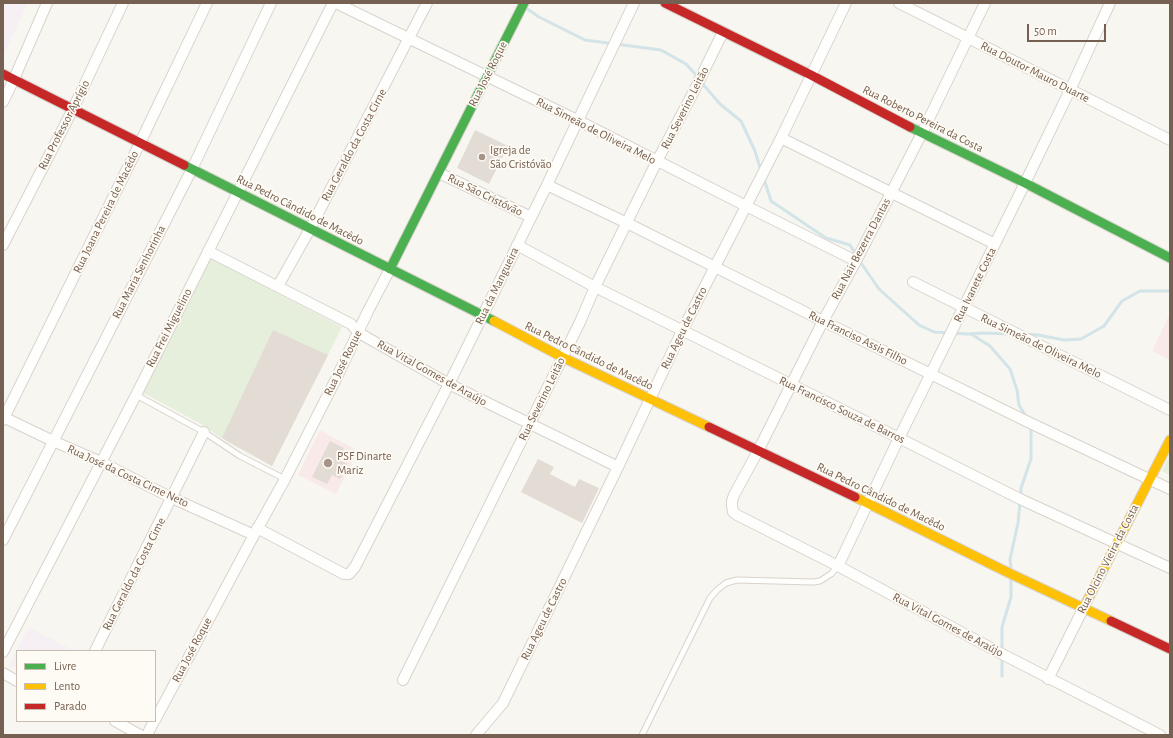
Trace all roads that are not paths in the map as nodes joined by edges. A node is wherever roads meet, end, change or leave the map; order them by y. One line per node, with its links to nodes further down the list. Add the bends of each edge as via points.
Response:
1 (47, 3): 20 (street)
2 (123, 3): 23 (street, Rua Professor Aprígio)
3 (207, 3): 28 (street, Rua Joana Pereira de Macêdo)
4 (271, 3): 30 (street, Rua Maria Senhorinha)
5 (334, 3): 16 (street, Rua Simeão de Oliveira Melo); 34 (street, Rua Frei Miguelino)
6 (427, 3): 16 (street, Rua Geraldo da Costa Cirne)
7 (524, 3): 19 (street, Rua José Roque)
8 (634, 3): 24 (street, Rua da Mangueira)
9 (665, 3): 14 (street, Rua Roberto Pereira da Costa)
10 (846, 3): 18 (street, Rua Ageu de Castro)
11 (899, 3): 15 (street, Rua Doutor Mauro Duarte)
12 (985, 3): 15 (street, Rua Nair Bezerra Dantas)
13 (1110, 3): 21 (street, Rua Ivanete Costa)
14 (723, 32): 18 (street, Rua Roberto Pereira da Costa); 29 (street, Rua Severino Leitão)
15 (968, 38): 21 (street, Rua Doutor Mauro Duarte); 25 (street, Rua Nair Bezerra Dantas)
16 (410, 39): 19 (street, Rua Simeão de Oliveira Melo); 39 (street, Rua Geraldo da Costa Cirne)
17 (3, 74): 20 (street, Rua Pedro Cândido de Macêdo)
18 (811, 75): 25 (street, Rua Roberto Pereira da Costa); 26 (street, Rua Ageu de Castro)
19 (487, 77): 24 (street, Rua Simeão de Oliveira Melo); 31 (street, Rua José Roque)
20 (14, 79): 22 (street); 23 (street, Rua Pedro Cândido de Macêdo)
21 (1070, 90): 27 (street, Rua Doutor Mauro Duarte); 32 (street, Rua Ivanete Costa)
22 (3, 102)
23 (73, 109): 28 (street, Rua Pedro Cândido de Macêdo); 41 (street, Rua Professor Aprígio)
24 (577, 120): 29 (street, Rua Simeão de Oliveira Melo); 33 (street, Rua da Mangueira)
25 (922, 133): 32 (street, Rua Roberto Pereira da Costa); 35 (street, Rua Nair Bezerra Dantas)
26 (781, 138): 35 (street); 36 (street, Rua Ageu de Castro)
27 (1170, 140)
28 (140, 144): 30 (street, Rua Pedro Cândido de Macêdo); 63 (street, Rua Joana Pereira de Macêdo)
29 (657, 161): 36 (street, Rua Simeão de Oliveira Melo); 38 (street, Rua Severino Leitão)
30 (192, 169): 34 (street, Rua Pedro Cândido de Macêdo); 68 (street, Rua Maria Senhorinha)
31 (439, 172): 37 (street, Rua São Cristóvão); 47 (street, Rua José Roque)
32 (1025, 183): 40 (street, Rua Ivanete Costa); 44 (street, Rua Roberto Pereira da Costa)
33 (547, 185): 37 (street, Rua da Mangueira); 38 (street, Rua Franciso Assis Filho)
34 (238, 192): 39 (street, Rua Pedro Cândido de Macêdo); 43 (street, Rua Frei Miguelino)
35 (891, 193): 40 (street); 45 (street, Rua Nair Bezerra Dantas)
36 (746, 206): 45 (street, Rua Simeão de Oliveira Melo); 46 (street, Rua Ageu de Castro)
37 (531, 217): 42 (street, Rua da Mangueira)
38 (627, 223): 46 (street, Rua Franciso Assis Filho); 50 (street, Rua Severino Leitão)
39 (310, 229): 47 (street, Rua Pedro Cândido de Macêdo); 49 (street, Rua Geraldo da Costa Cirne)
40 (995, 244): 51 (street, Rua Ivanete Costa)
41 (3, 245)
42 (518, 245): 50 (street, Rua Francisco Souza de Barros); 52 (street, Rua da Mangueira)
43 (208, 251): 49 (street, Rua Vital Gomes de Araújo); 60 (street, Rua Frei Miguelino)
44 (1170, 258)
45 (856, 261): 53 (street, Rua Nair Bezerra Dantas)
46 (714, 267): 53 (street, Rua Franciso Assis Filho); 54 (street, Rua Ageu de Castro)
47 (390, 269): 52 (street, Rua Pedro Cândido de Macêdo); 55 (street, Rua José Roque)
48 (913, 282): 51 (street, Rua Simeão de Oliveira Melo)
49 (278, 286): 55 (street, Rua Vital Gomes de Araújo, via 351,324)
50 (595, 287): 54 (street, Rua Francisco Souza de Barros); 56 (street, Rua Severino Leitão)
51 (964, 308): 57 (street, Rua Ivanete Costa); 62 (street, Rua Simeão de Oliveira Melo)
52 (482, 315): 56 (street, Rua Pedro Cândido de Macêdo); 58 (street, Rua da Mangueira)
53 (823, 322): 57 (street, Rua Franciso Assis Filho); 59 (street, Rua Nair Bezerra Dantas)
54 (682, 331): 59 (street, Rua Francisco Souza de Barros); 61 (street, Rua Ageu de Castro)
55 (359, 333): 58 (street, Rua Vital Gomes de Araújo); 72 (street, Rua José Roque)
56 (562, 357): 61 (street, Rua Pedro Cândido de Macêdo); 64 (street, Rua Severino Leitão)
57 (931, 374): 66 (street, Rua Ivanete Costa); 73 (street, Rua Franciso Assis Filho)
58 (449, 384): 64 (street, Rua Vital Gomes de Araújo); 82 (street, Rua da Mangueira)
59 (792, 385): 66 (street, Rua Francisco Souza de Barros); 69 (street, Rua Nair Bezerra Dantas)
60 (136, 394): 65 (lane); 70 (street, Rua Frei Miguelino)
61 (650, 400): 69 (street, Rua Pedro Cândido de Macêdo); 71 (street, Rua Ageu de Castro)
62 (1170, 410)
63 (3, 418): 68 (street, Rua José da Costa Cime Neto)
64 (530, 423): 71 (street, Rua Vital Gomes de Araújo); 91 (street, Rua Severino Leitão)
65 (204, 432): 72 (lane, via 240,456); 75 (street, Rua Geraldo da Costa Cime)
66 (899, 438): 76 (street, Rua Ivanete Costa); 80 (street, Rua Francisco Souza de Barros)
67 (1170, 440): 73 (street, Rua Olcino Vieira da Costa)
68 (53, 441): 70 (street, Rua José da Costa Cime Neto); 79 (street, Rua Maria Senhorinha)
69 (758, 451): 76 (street, Rua Pedro Cândido de Macêdo); 77 (street, Rua Nair Bezerra Dantas, via 732,501 733,512)
70 (101, 462): 75 (street, Rua José da Costa Cime Neto); 87 (street, Rua Frei Miguelino)
71 (618, 467): 97 (street, Rua Ageu de Castro, via 503,703)
72 (286, 479): 78 (street, Rua José Roque)
73 (1150, 480): 74 (street, Rua Franciso Assis Filho); 80 (street, Rua Olcino Vieira da Costa)
74 (1170, 489)
75 (172, 498): 78 (street, Rua José da Costa Cime Neto); 86 (street, Rua Geraldo da Costa Cime)
76 (869, 504): 81 (street, Rua Ivanete Costa); 84 (street, Rua Pedro Cândido de Macêdo)
77 (737, 516): 81 (street, Rua Vital Gomes de Araújo)
78 (256, 531): 82 (street, Rua José da Costa Cime Neto, via 344,574 349,574); 92 (street, Rua José Roque)
79 (3, 540)
80 (1116, 544): 83 (street, Rua Francisco Souza de Barros); 84 (street, Rua Olcino Vieira da Costa)
81 (838, 566): 89 (street, Rua Vital Gomes de Araújo); 98 (lane, via 820,581 737,580 726,583 717,590 710,598)
82 (355, 568)
83 (1170, 568)
84 (1083, 609): 85 (street, Rua Pedro Cândido de Macêdo); 89 (street, Rua Olcino Vieira da Costa)
85 (1170, 649)
86 (96, 650)
87 (3, 652)
88 (3, 673): 90 (street)
89 (1048, 679): 99 (street, Rua Vital Gomes de Araújo)
90 (16, 680)
91 (403, 680)
92 (156, 718)
93 (117, 722): 95 (street)
94 (154, 722): 96 (street, Rua José Roque)
95 (140, 735)
96 (147, 735)
97 (476, 735)
98 (642, 735)
99 (1160, 735)

